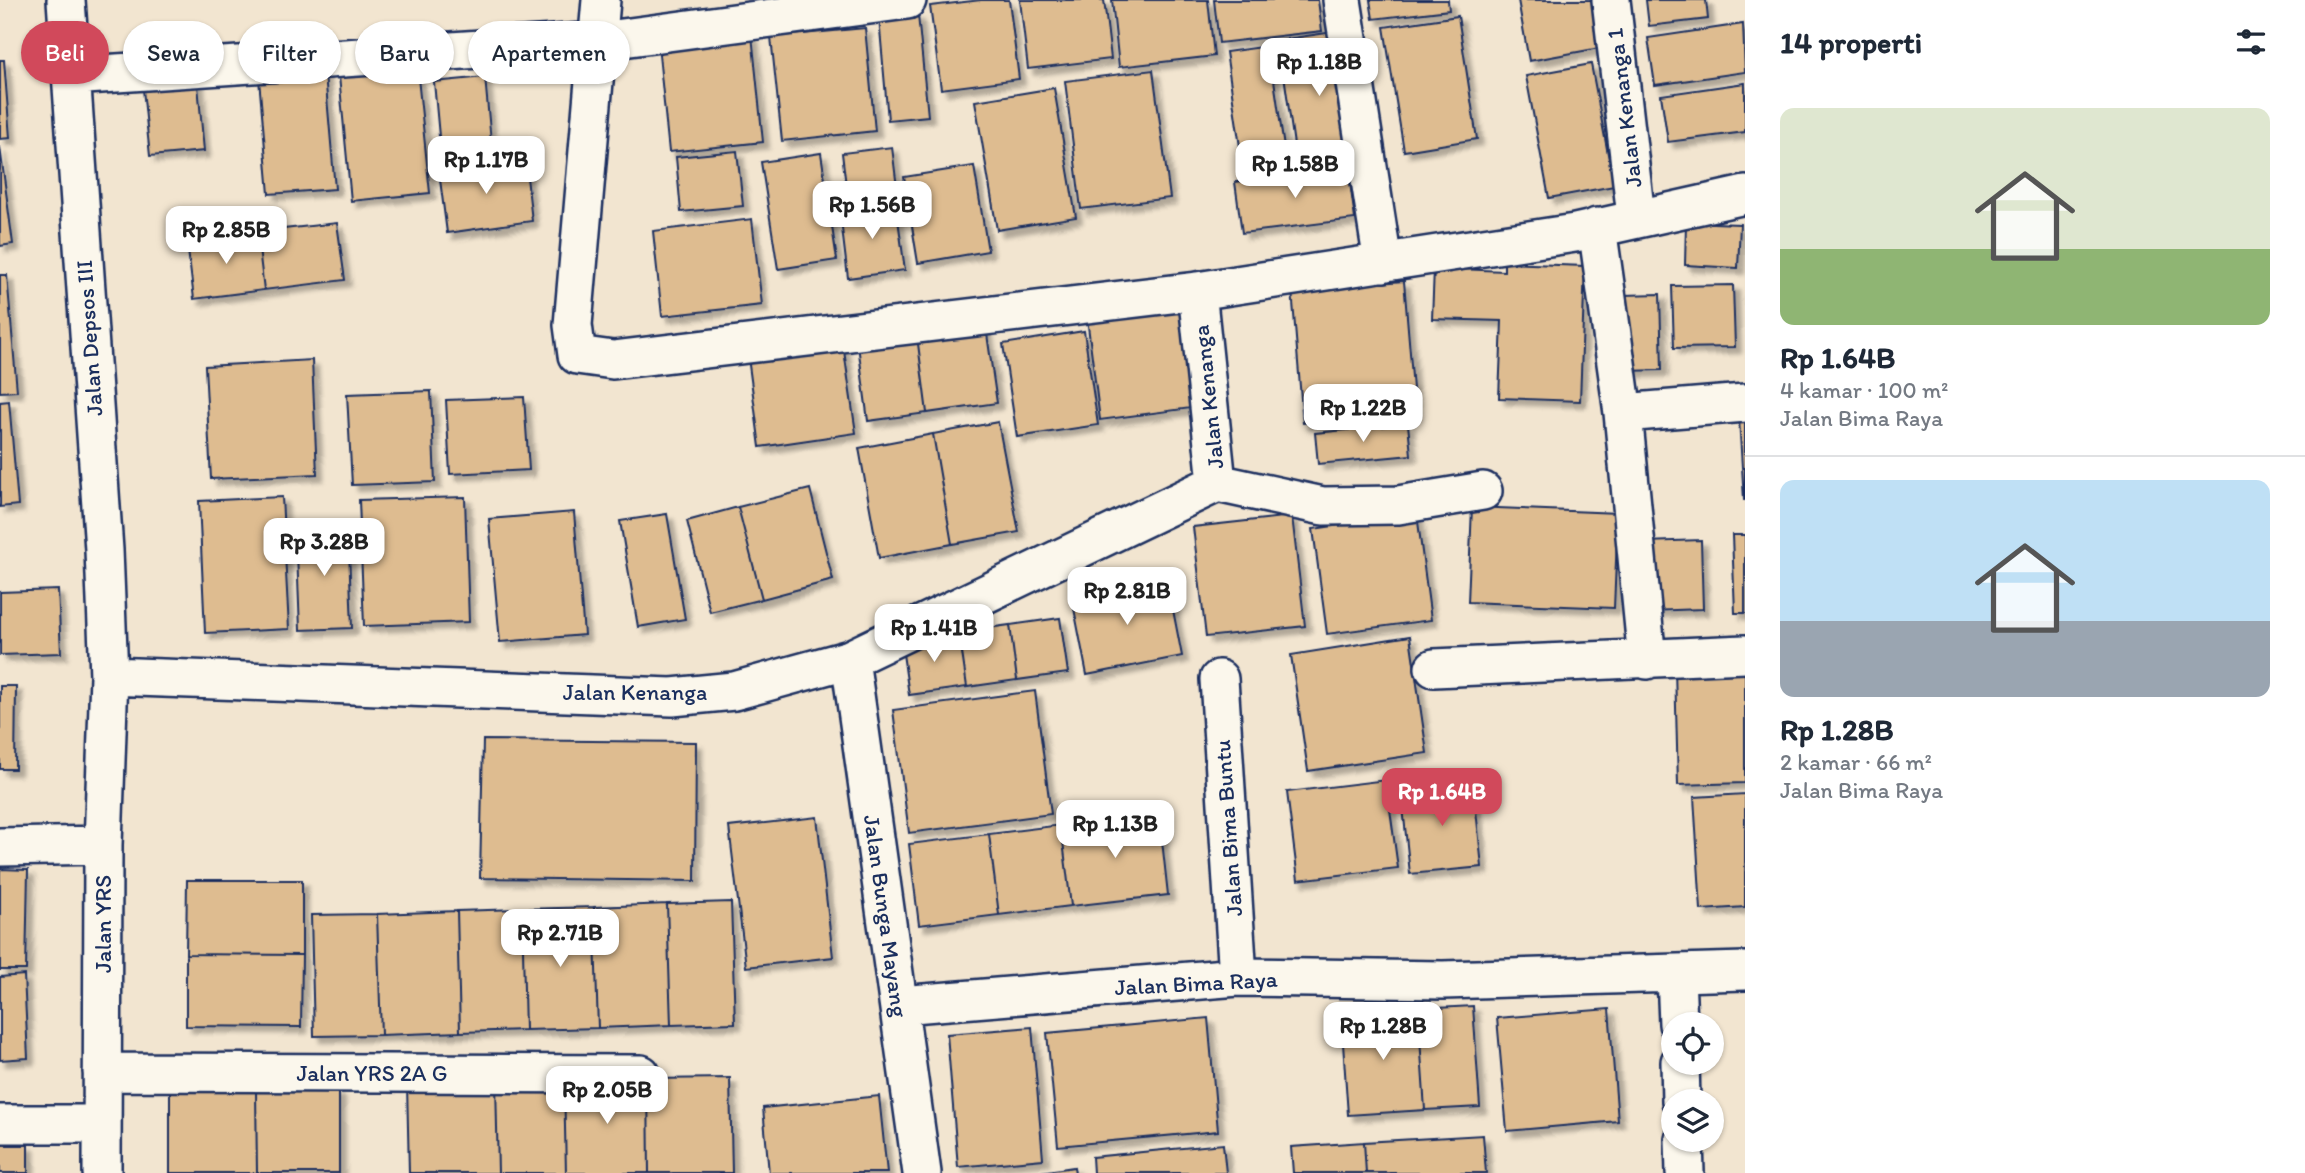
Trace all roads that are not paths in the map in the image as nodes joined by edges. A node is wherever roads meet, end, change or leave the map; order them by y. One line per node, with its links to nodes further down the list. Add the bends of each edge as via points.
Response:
1 (66, 0): 6 (street, Jalan Depsos III)
2 (601, 0): 7 (street)
3 (907, 0): 8 (street)
4 (1342, 0): 16 (street)
5 (1611, 0): 14 (street, Jalan Kenanga 1)
6 (67, 21)
7 (600, 21)
8 (630, 37)
9 (468, 50): 10 (street)
10 (109, 73)
11 (72, 84): 26 (street, Jalan Depsos III)
12 (596, 84): 17 (street, via 573,325 577,355 613,360)
13 (1745, 195): 14 (street)
14 (1636, 217): 15 (street)
15 (1597, 227): 16 (street); 19 (street)
16 (1383, 263): 17 (street)
17 (1197, 291): 20 (street, Jalan Kenanga)
18 (1745, 403): 19 (street)
19 (1623, 413): 24 (street)
20 (1217, 483): 21 (street, via 1323,506 1398,505); 23 (street, Jalan Kenanga)
21 (1483, 491)
22 (1745, 654): 24 (street)
23 (849, 659): 26 (street, Jalan Kenanga, via 734,691 672,697); 33 (street, Jalan Bunga Mayang)
24 (1647, 660): 25 (street)
25 (1434, 668)
26 (109, 676): 28 (street, Jalan YRS)
27 (1219, 679): 32 (street, Jalan Bima Buntu)
28 (103, 845): 29 (street); 35 (street, Jalan YRS)
29 (0, 847)
30 (1745, 971): 31 (street, Jalan Bima Raya)
31 (1676, 975): 32 (street, Jalan Bima Raya, via 1443,981); 34 (street)
32 (1238, 977): 33 (street, Jalan Bima Raya)
33 (900, 1005): 41 (street, Jalan Bunga Mayang)
34 (1678, 1012)
35 (102, 1072): 36 (street, Jalan YRS 2A G); 38 (street, Jalan YRS)
36 (641, 1074)
37 (0, 1124): 38 (street)
38 (102, 1124): 40 (street, Jalan YRS)
39 (1684, 1152): 42 (street)
40 (102, 1173)
41 (922, 1173)
42 (1685, 1173)

